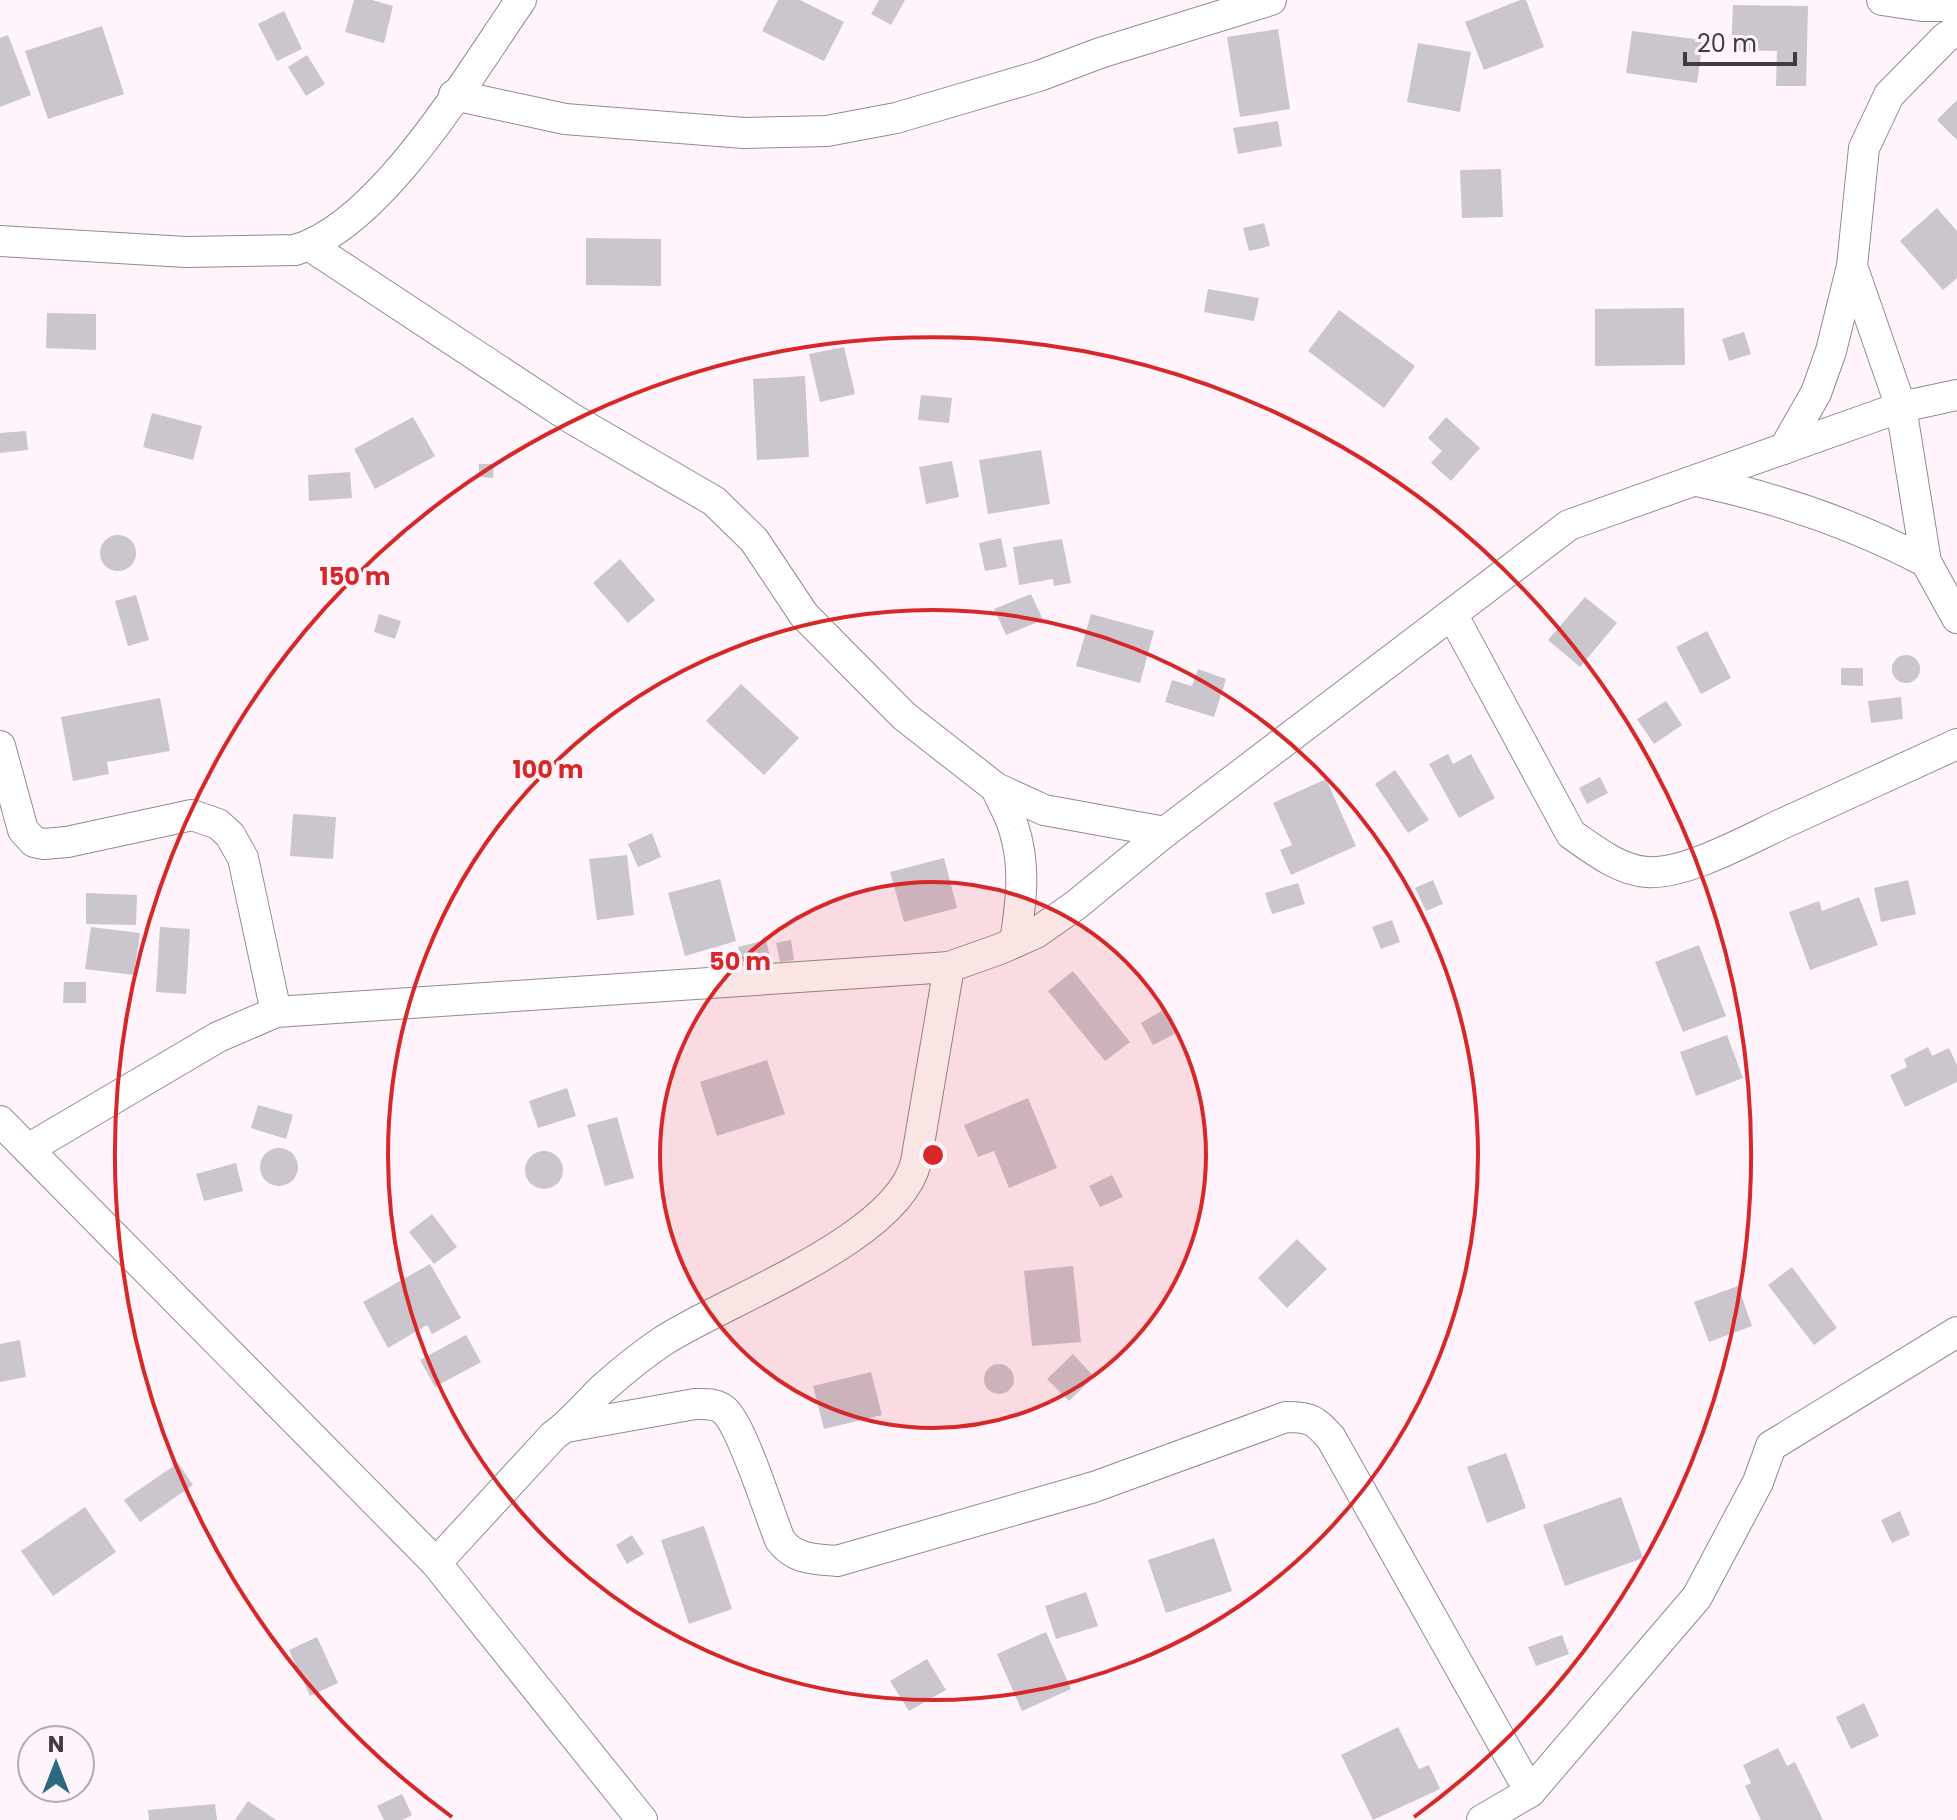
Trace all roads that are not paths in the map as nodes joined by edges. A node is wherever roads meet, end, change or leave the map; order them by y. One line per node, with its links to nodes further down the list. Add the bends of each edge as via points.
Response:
1 (521, 0): 6 (street)
2 (1271, 0): 6 (street, via 1011,85 896,118 827,131 744,133 565,119)
3 (1882, 0): 4 (street)
4 (1957, 6)
5 (1957, 30): 9 (street, via 1889,95 1864,148)
6 (454, 95): 8 (street, via 386,186)
7 (0, 241): 8 (street, via 186,252)
8 (310, 246): 19 (street, via 571,418 714,501 754,540 804,615 904,716)
9 (1852, 266): 11 (street); 12 (street, via 1816,393)
10 (1957, 395): 11 (street)
11 (1901, 407): 12 (street); 14 (street)
12 (1784, 449): 13 (street)
13 (1697, 481): 14 (street, via 1756,493 1875,535); 15 (street, via 1569,525)
14 (1926, 562): 16 (street)
15 (1452, 614): 17 (street, via 1571,834 1631,869 1672,871); 20 (street)
16 (1957, 618)
17 (1957, 744)
18 (0, 746): 23 (street, via 23,830 34,842 67,842 192,815 218,824 230,835 243,858)
19 (996, 788): 20 (street, via 1044,810); 21 (street, via 1022,860)
20 (1165, 832): 21 (street, via 1076,905)
21 (1015, 942): 22 (street)
22 (949, 967): 23 (street); 27 (street, via 914,1173 897,1200 835,1250 663,1342 602,1389)
23 (276, 1012): 25 (street, via 218,1037)
24 (0, 1121): 25 (street)
25 (28, 1149): 28 (street)
26 (1957, 1332): 29 (street, via 1771,1446 1758,1482 1697,1597)
27 (566, 1427): 28 (street); 29 (street, via 695,1404 723,1409 738,1432 787,1550 798,1557 837,1561 1094,1487 1286,1417 1305,1417 1331,1438)
28 (436, 1563): 30 (street)
29 (1530, 1792): 31 (street)
30 (642, 1820)
31 (1482, 1820)

